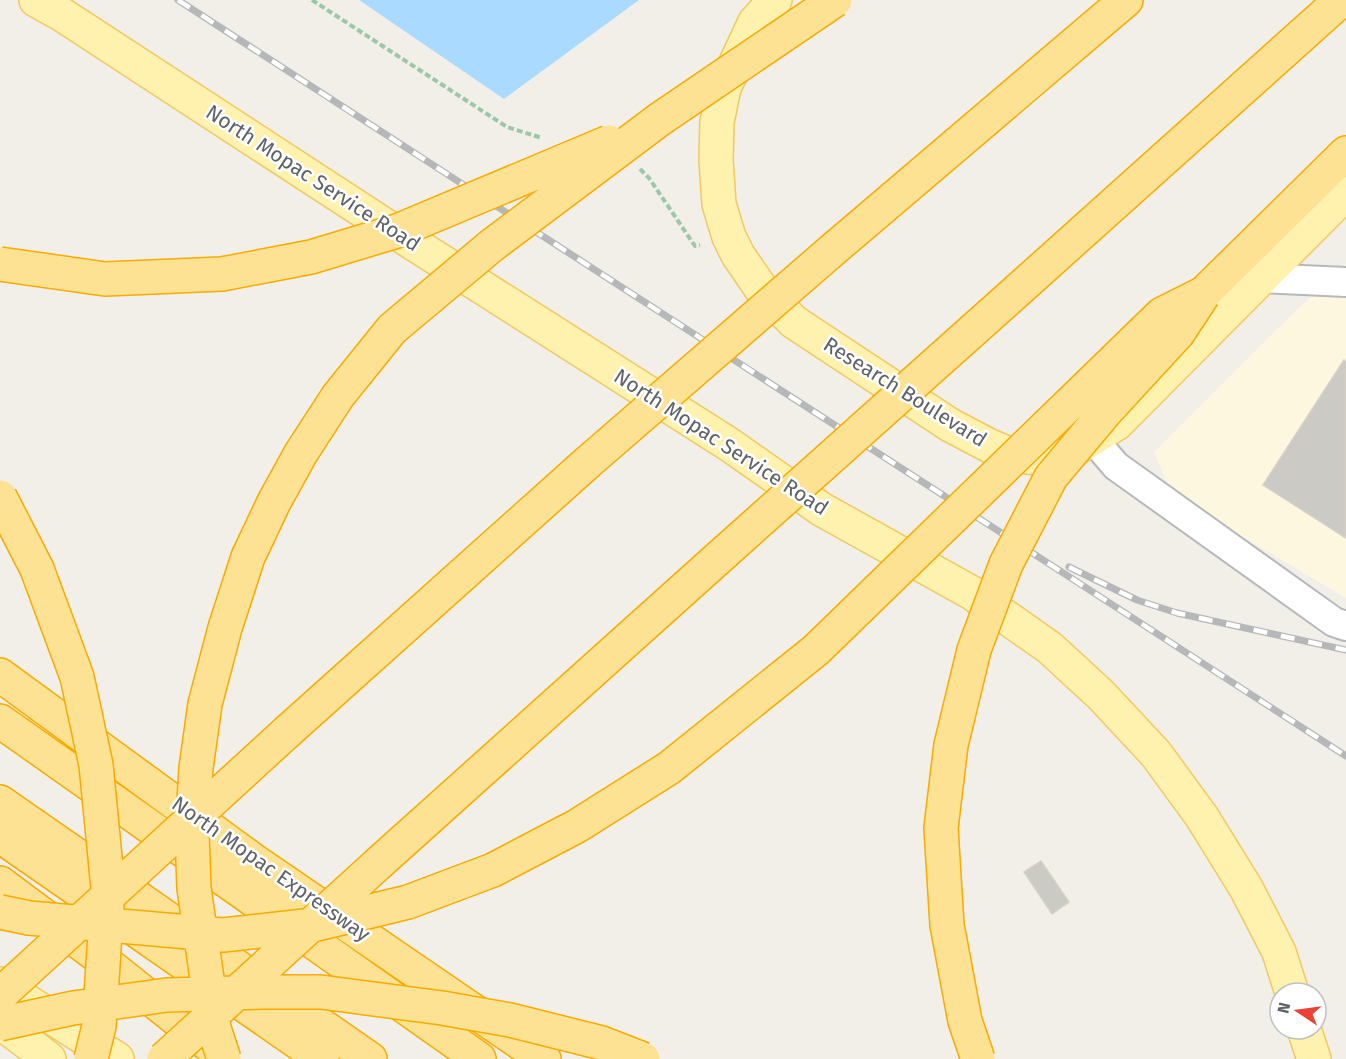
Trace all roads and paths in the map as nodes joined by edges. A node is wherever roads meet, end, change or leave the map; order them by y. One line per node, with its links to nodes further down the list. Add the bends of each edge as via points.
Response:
1 (36, 0): 28 (main road, North Mopac Service Road, via 730,445 821,509 972,593 1050,648 1156,754 1202,817 1246,888 1279,952)
2 (312, 0): 10 (path, via 507,127)
3 (774, 0): 19 (main road, Research Boulevard, via 755,22 724,88 717,122 719,204 729,237 762,290 794,322 950,425 990,446 1035,458 1062,457)
4 (835, 0): 9 (highway, bridge)
5 (1096, 0): 8 (highway)
6 (1126, 0): 8 (highway)
7 (1341, 0): 36 (highway, bridge)
8 (1061, 56): 30 (highway, bridge, via 587,463)
9 (660, 119): 15 (highway, bridge, via 397,231 311,257 222,274 105,279); 37 (highway, bridge, via 491,246 392,329 338,396 301,453 248,557 205,704 192,834 194,888 214,1028)
10 (547, 139)
11 (1346, 153): 18 (highway)
12 (634, 164): 14 (path, via 650,178 695,246)
13 (1346, 193): 16 (main road, Research Boulevard)
14 (705, 244)
15 (0, 264)
16 (1259, 278): 17 (lane); 19 (main road, Research Boulevard, via 1116,423)
17 (1346, 282)
18 (1204, 293): 27 (highway, bridge, via 1162,314 816,650 761,696 669,768 577,826 493,870 408,902 313,925 223,935 76,923); 43 (highway, bridge, via 1178,333 1051,477 1006,564 974,651 951,745 941,828 947,925 965,1021)
19 (1092, 438): 21 (lane, via 1116,466 1334,622)
20 (0, 497): 34 (highway, bridge, via 37,569 73,666 96,765 108,888 99,1026)
21 (1346, 626)
22 (0, 675): 41 (highway, North Mopac Expressway, via 253,860)
23 (0, 721): 40 (highway)
24 (0, 802): 39 (highway)
25 (0, 836): 38 (highway)
26 (0, 883): 37 (highway)
27 (0, 912)
28 (1288, 981)
29 (0, 984): 35 (main road)
30 (0, 995)
31 (0, 1023): 33 (main road); 42 (highway, bridge, via 167,995 321,992 510,1020 602,1043)
32 (1308, 1041): 44 (main road)
33 (49, 1059)
34 (91, 1059)
35 (117, 1059)
36 (164, 1059)
37 (226, 1059)
38 (322, 1059)
39 (370, 1059)
40 (479, 1059)
41 (544, 1059)
42 (643, 1059)
43 (978, 1059)
44 (1314, 1059)

